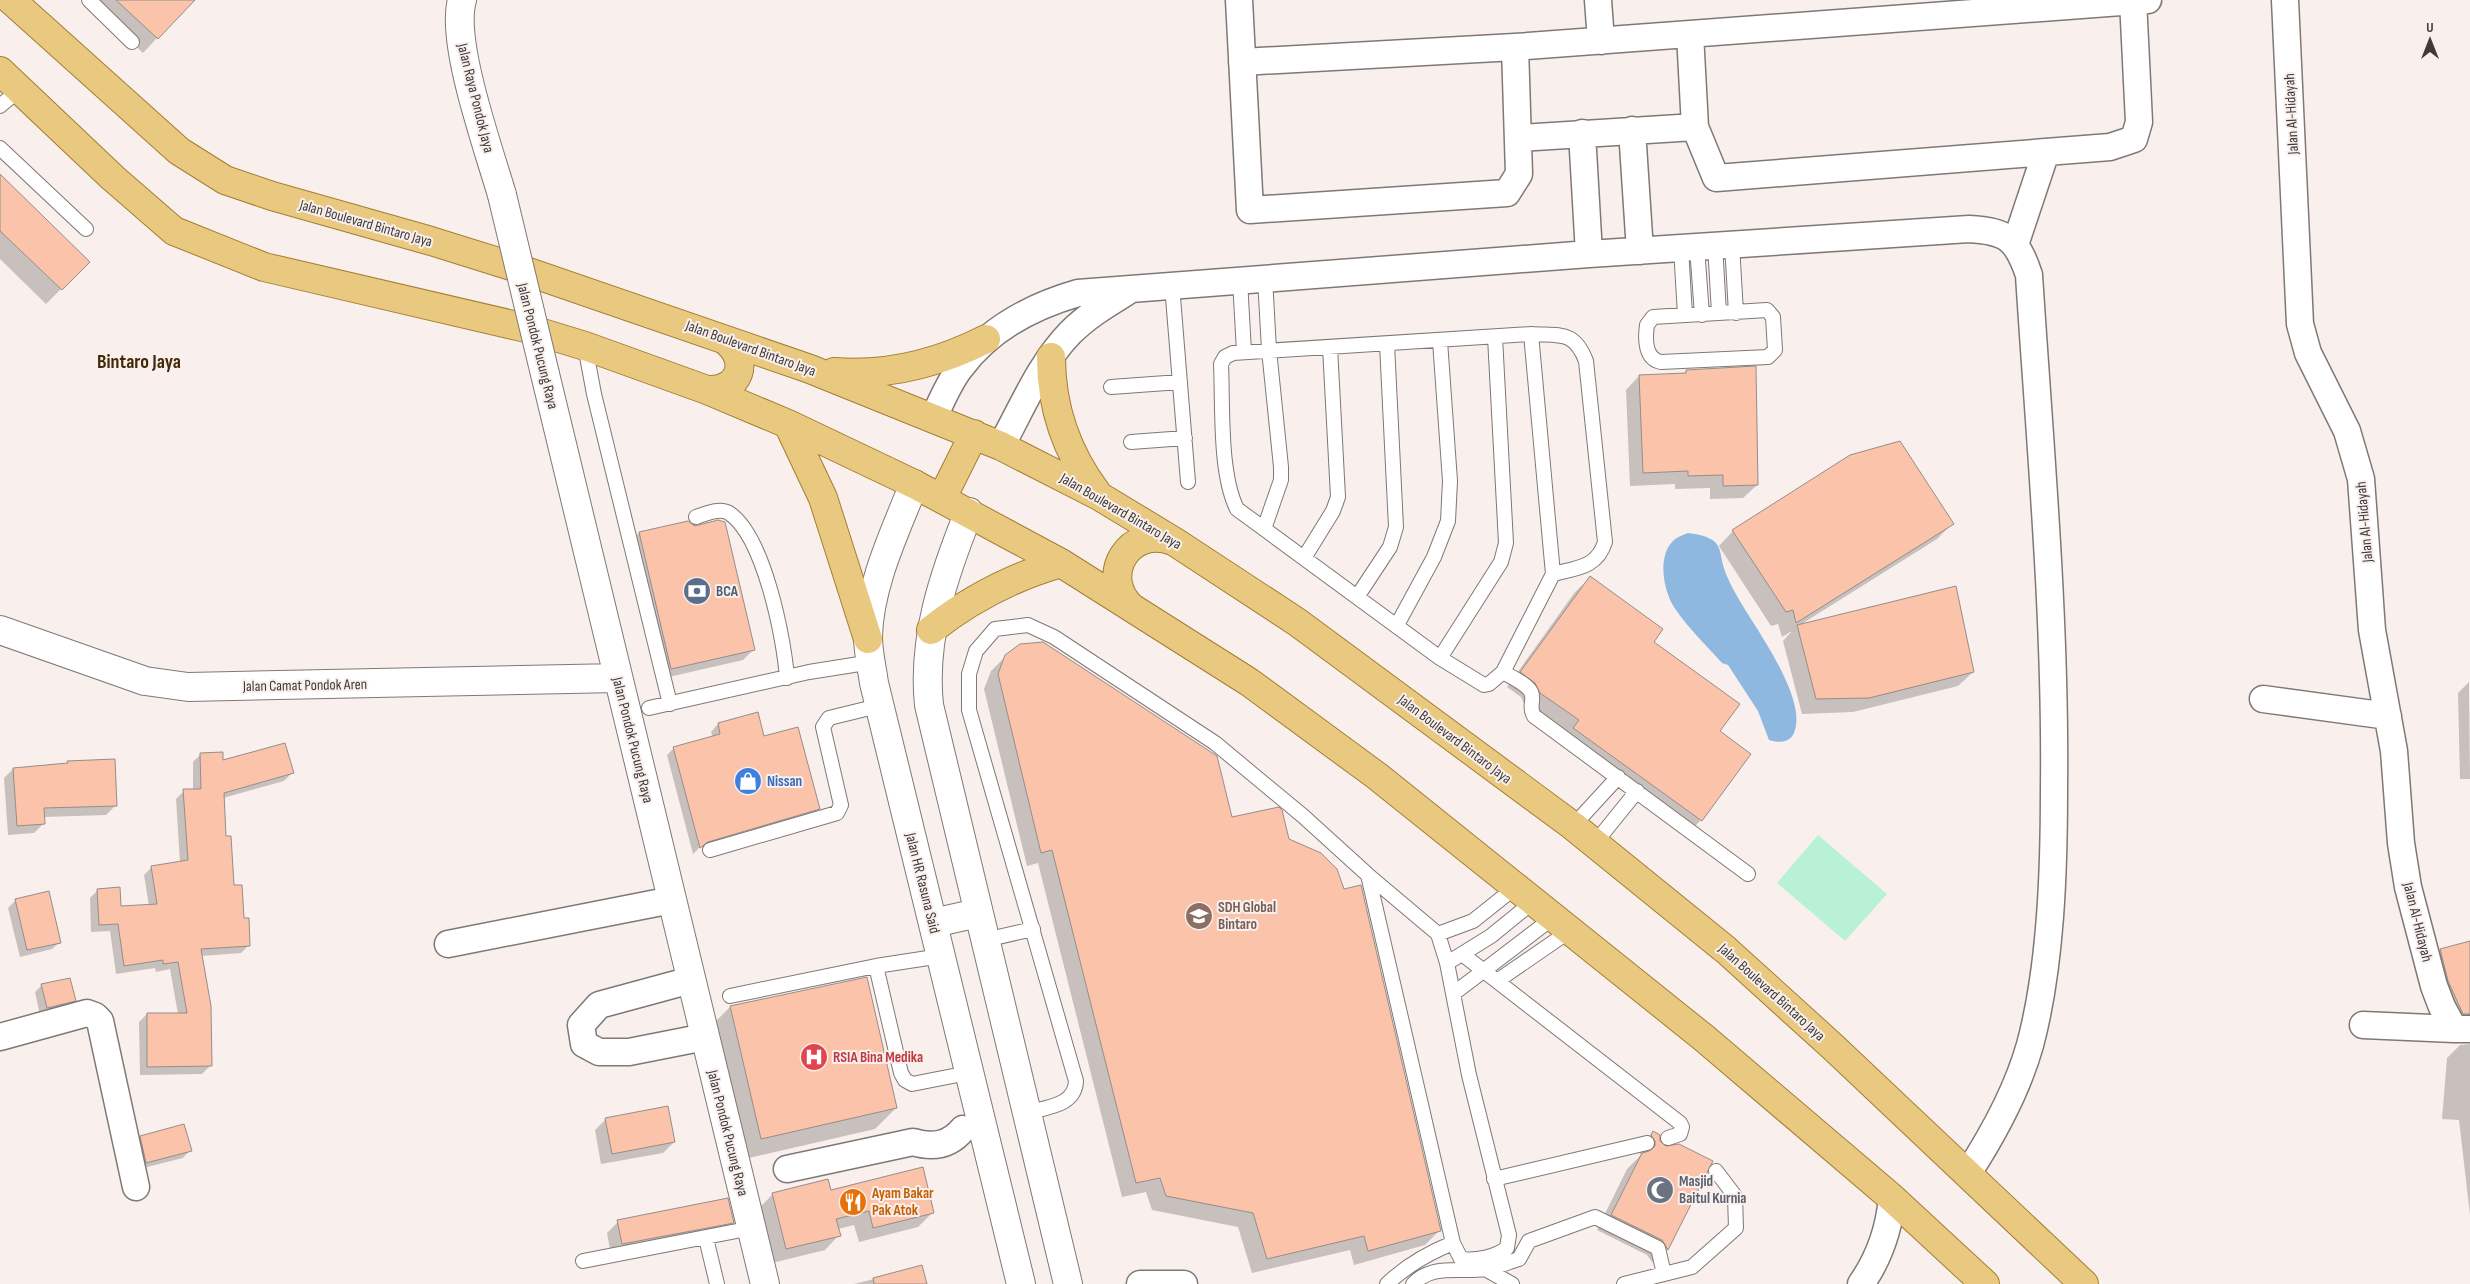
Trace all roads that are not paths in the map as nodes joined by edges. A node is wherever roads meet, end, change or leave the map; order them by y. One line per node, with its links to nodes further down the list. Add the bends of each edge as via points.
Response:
1 (11, 0): 37 (main road, Jalan Boulevard Bintaro Jaya, via 179,151 225,180 514,267)
2 (89, 0): 10 (lane)
3 (462, 0): 20 (main road, Jalan Raya Pondok Jaya, via 458,14 465,62)
4 (1239, 0): 12 (street)
5 (1598, 0): 9 (street)
6 (2285, 0): 80 (street, Jalan Al-Hidayah, via 2300,324 2308,353 2347,431 2361,479 2372,630)
7 (2138, 1): 8 (street); 19 (street, via 2139,122 2134,139 2110,147)
8 (1690, 34): 9 (street); 14 (street)
9 (1601, 41): 11 (street)
10 (132, 42)
11 (1515, 47): 12 (street); 17 (street)
12 (1242, 62): 17 (street, via 1250,210 1507,193 1520,174)
13 (6, 89): 40 (main road, via 174,231 264,267 489,318)
14 (1695, 127): 15 (street); 19 (street, via 1716,178)
15 (1632, 130): 16 (street); 24 (street)
16 (1582, 133): 17 (street); 25 (street)
17 (1520, 138)
18 (0, 148): 21 (lane)
19 (2046, 152): 22 (street)
20 (502, 195): 74 (main road, Jalan Pondok Pucung Raya, bridge)
21 (86, 229)
22 (2015, 245): 23 (street, via 1993,230 1969,229); 116 (street, via 2022,254 2029,275 2033,334 2055,690 2054,868 2041,992 2030,1046 1995,1132)
23 (1706, 246): 24 (street); 30 (lane); 31 (lane); 32 (lane); 33 (lane)
24 (1640, 250): 25 (street)
25 (1589, 254): 26 (street)
26 (1266, 278): 27 (street); 42 (lane)
27 (1240, 280): 28 (street); 43 (lane)
28 (1172, 285): 29 (street); 46 (lane)
29 (1135, 288): 36 (street, via 1058,298 1020,316); 44 (street, via 1086,318)
30 (1719, 313): 31 (lane); 33 (lane)
31 (1736, 313): 32 (lane, via 1767,310 1771,313 1774,353 1764,358 1661,362 1653,359 1649,354 1646,333 1648,321 1657,316)
32 (1685, 315): 33 (lane)
33 (1702, 315)
34 (1531, 334): 35 (lane); 65 (lane); 65 (lane, via 1567,337 1579,345 1586,360 1605,542 1601,554 1592,562)
35 (1495, 337): 38 (lane); 72 (lane, via 1505,553)
36 (986, 339): 45 (main road, via 952,355 906,368 862,372); 49 (street, via 960,368)
37 (725, 340): 45 (main road, Jalan Boulevard Bintaro Jaya); 48 (main road, via 739,358 738,373 729,385 715,391)
38 (1440, 341): 39 (lane); 68 (lane, via 1450,481 1448,521 1434,557)
39 (1387, 344): 41 (lane); 66 (lane, via 1396,527 1390,547)
40 (584, 346): 48 (main road); 77 (lane)
41 (1330, 347): 42 (lane); 63 (lane, via 1338,497)
42 (1270, 350): 43 (lane); 61 (lane, via 1281,480)
43 (1244, 352): 61 (lane, via 1228,354 1221,364 1230,494 1238,509)
44 (1052, 357): 54 (street); 57 (main road, via 1055,403 1064,432 1078,464)
45 (810, 369): 49 (main road, Jalan Boulevard Bintaro Jaya)
46 (1180, 382): 47 (lane); 52 (lane)
47 (1111, 387)
48 (707, 390): 50 (main road)
49 (934, 417): 51 (main road, Jalan Boulevard Bintaro Jaya)
50 (788, 424): 56 (main road); 71 (main road, via 823,498)
51 (974, 434): 54 (main road, Jalan Boulevard Bintaro Jaya); 58 (main road)
52 (1185, 438): 53 (lane); 55 (lane)
53 (1131, 442)
54 (1001, 446): 57 (main road, Jalan Boulevard Bintaro Jaya)
55 (1188, 482)
56 (914, 484): 58 (main road); 71 (main road, Jalan HR Rasuna Said, via 884,565 870,617)
57 (1099, 496): 62 (main road, Jalan Boulevard Bintaro Jaya)
58 (942, 498): 59 (main road)
59 (969, 512): 64 (main road); 70 (main road)
60 (696, 517): 75 (lane, via 722,510 730,513 751,538 764,573 785,655)
61 (1264, 529): 63 (lane)
62 (1175, 542): 67 (main road, via 1158,537 1140,541 1120,560 1118,586); 83 (main road, Jalan Boulevard Bintaro Jaya, via 1298,622)
63 (1304, 558): 66 (lane)
64 (1060, 563): 67 (main road); 70 (main road, via 994,588)
65 (1553, 574): 73 (lane)
66 (1357, 597): 68 (lane)
67 (1133, 609): 89 (main road, via 1217,661 1324,735)
68 (1397, 625): 72 (lane)
69 (0, 630): 74 (main road, Jalan Camat Pondok Aren, via 145,681 188,687)
70 (931, 630): 90 (main road, via 927,665 929,705)
71 (870, 651): 75 (lane); 78 (main road, Jalan HR Rasuna Said)
72 (1440, 658): 73 (lane, via 1484,685)
73 (1504, 672): 81 (lane, via 1530,690 1530,707 1534,716)
74 (618, 678): 88 (main road, Jalan Pondok Pucung Raya)
75 (787, 678): 77 (lane)
76 (2263, 699): 80 (street)
77 (670, 704): 79 (lane)
78 (878, 706): 85 (lane, via 829,718 822,727 841,805 837,813); 91 (main road, Jalan HR Rasuna Said)
79 (649, 708)
80 (2388, 716): 106 (street, Jalan Al-Hidayah, via 2408,888 2434,986)
81 (1618, 778): 82 (lane); 83 (lane)
82 (1637, 791): 84 (lane); 86 (lane)
83 (1573, 826): 84 (main road, Jalan Boulevard Bintaro Jaya)
84 (1595, 843): 116 (main road, Jalan Boulevard Bintaro Jaya, via 1726,950)
85 (710, 850)
86 (1748, 874)
87 (1368, 876): 92 (lane, via 1303,816 1215,743 1054,637 1028,625 995,629 976,651 969,674 969,710); 93 (lane); 122 (lane)
88 (672, 900): 95 (street); 101 (main road, Jalan Pondok Pucung Raya)
89 (1544, 909): 93 (lane, via 1473,920); 96 (lane); 100 (lane); 102 (lane); 119 (main road, via 1704,1038)
90 (978, 912): 91 (main road); 94 (main road)
91 (933, 923): 97 (main road, Jalan HR Rasuna Said)
92 (1032, 929): 94 (lane); 110 (lane, via 1076,1092 1070,1100)
93 (1438, 934): 98 (lane)
94 (985, 940): 110 (main road)
95 (448, 944)
96 (1462, 954): 98 (lane); 100 (lane)
97 (941, 956): 99 (lane); 109 (main road, Jalan HR Rasuna Said)
98 (1447, 963): 103 (lane)
99 (876, 966): 104 (lane); 109 (lane, via 905,1080 912,1084)
100 (1483, 970): 102 (lane); 103 (lane)
101 (691, 980): 108 (main road, Jalan Pondok Pucung Raya); 108 (street, via 599,1005 580,1026 584,1044 599,1052 629,1052)
102 (1497, 981): 112 (lane, via 1680,1123 1680,1134)
103 (1453, 994): 117 (lane)
104 (730, 996)
105 (2363, 1025): 106 (street)
106 (2462, 1029)
107 (0, 1038): 118 (street, via 87,1013 100,1021)
108 (705, 1038): 120 (main road, Jalan Pondok Pucung Raya)
109 (968, 1073): 111 (main road, Jalan HR Rasuna Said)
110 (1026, 1113): 129 (main road)
111 (972, 1127): 114 (street, via 950,1126 923,1132 913,1142); 128 (main road, Jalan HR Rasuna Said)
112 (1668, 1138)
113 (1647, 1143): 117 (lane)
114 (787, 1169)
115 (1716, 1171): 125 (lane, via 1735,1196 1736,1228 1692,1267)
116 (1968, 1172): 138 (main road, Jalan Boulevard Bintaro Jaya)
117 (1494, 1180): 122 (lane, via 1509,1235 1508,1248 1500,1254 1469,1260 1461,1259)
118 (136, 1187)
119 (1892, 1198): 136 (street, via 1885,1239); 137 (main road)
120 (752, 1228): 121 (lane); 127 (main road, Jalan Pondok Pucung Raya)
121 (706, 1238): 123 (lane); 126 (lane)
122 (1453, 1243): 132 (lane, via 1416,1260)
123 (583, 1261)
124 (1485, 1270): 125 (lane, via 1519,1259 1529,1241 1595,1217 1658,1248); 133 (lane, via 1446,1269); 134 (lane)
125 (1664, 1274): 135 (lane)
126 (717, 1284)
127 (765, 1284)
128 (1020, 1284)
129 (1068, 1284)
130 (1140, 1284): 131 (street)
131 (1184, 1284)
132 (1388, 1284)
133 (1413, 1284)
134 (1512, 1284)
135 (1624, 1284)
136 (1861, 1284)
137 (1985, 1284)
138 (2084, 1284)

